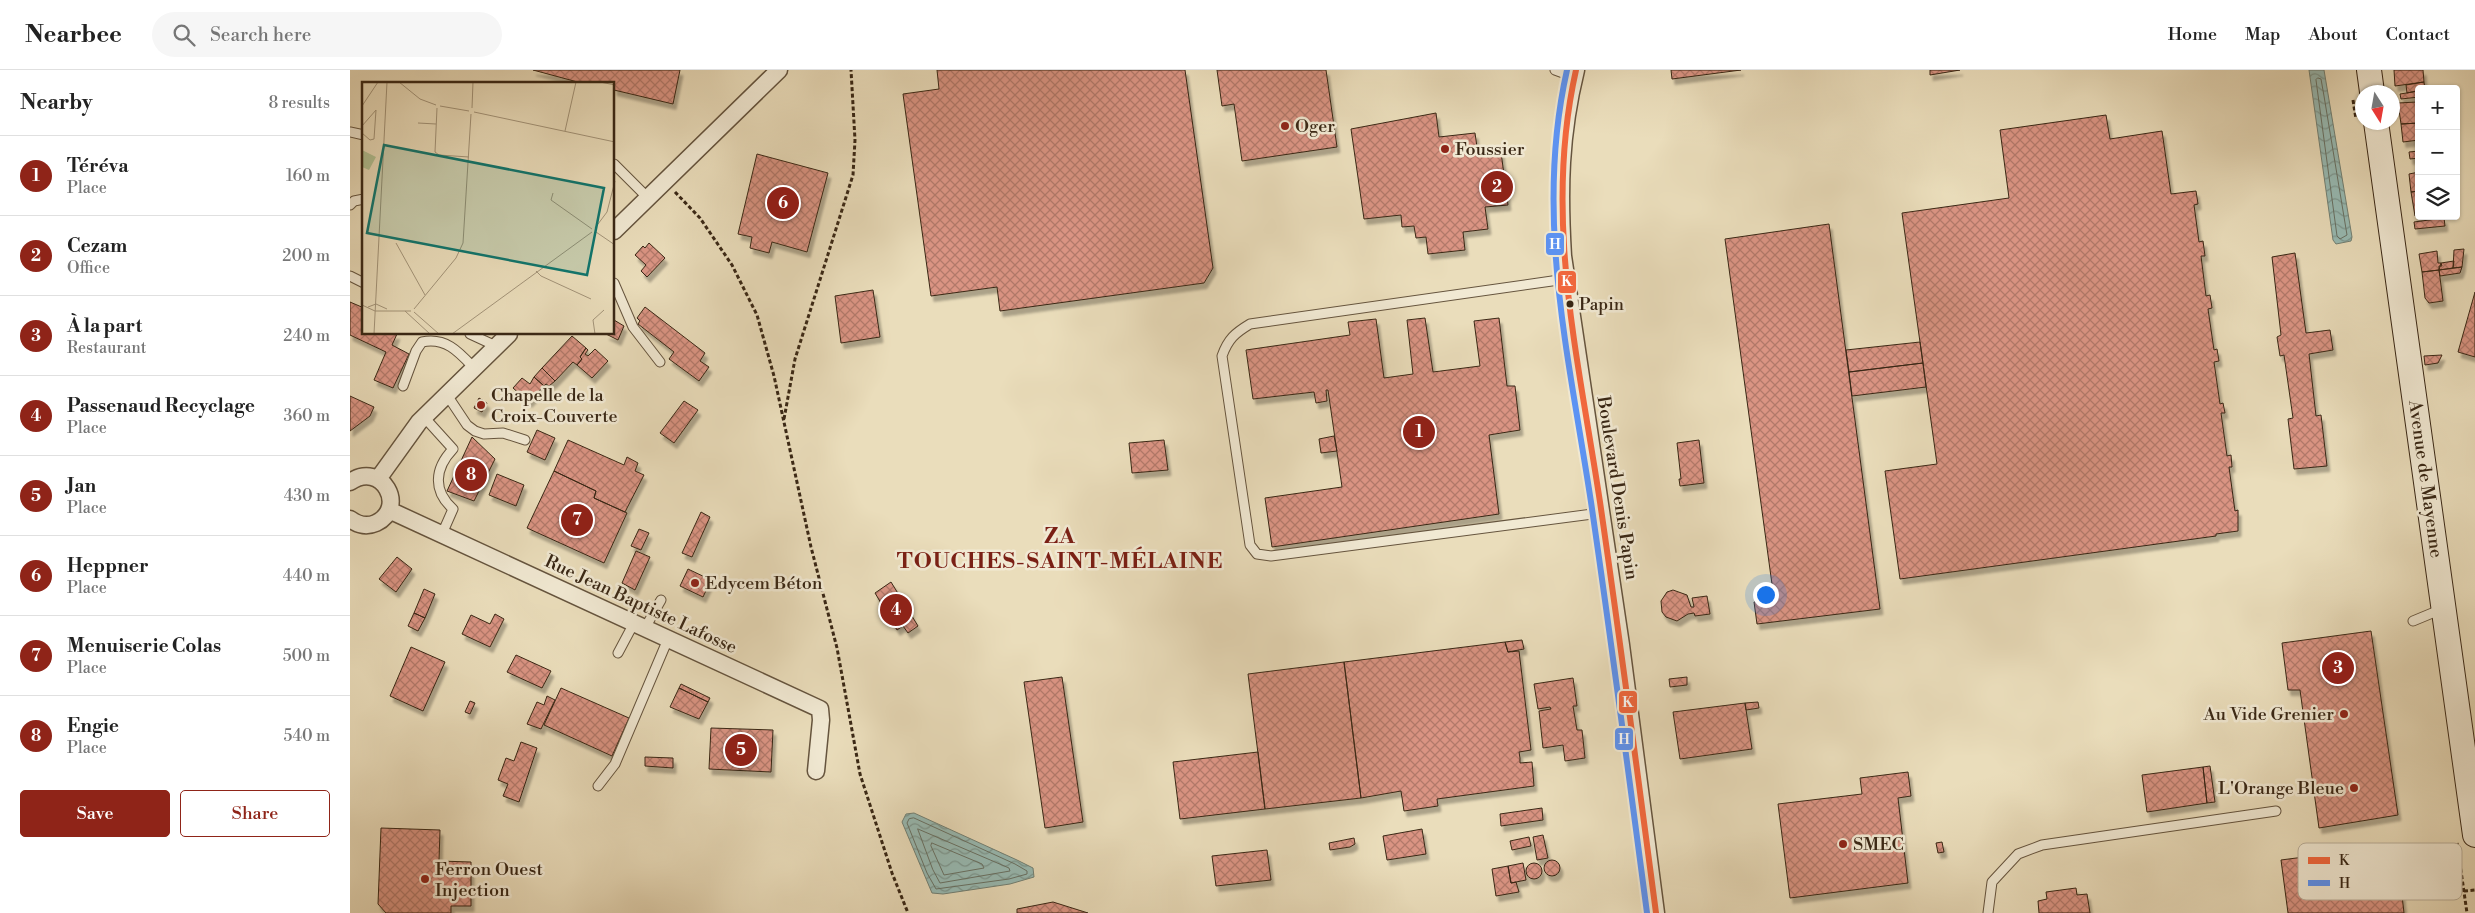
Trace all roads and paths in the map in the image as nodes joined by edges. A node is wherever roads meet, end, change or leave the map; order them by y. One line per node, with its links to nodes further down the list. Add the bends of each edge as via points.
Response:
1 (779, 70): 9 (street)
2 (851, 70): 26 (path, via 855,140 853,174 795,359)
3 (1555, 70): 5 (lane)
4 (2369, 70): 6 (main road)
5 (1575, 74): 15 (street, Boulevard Denis Papin, via 1562,144 1560,202)
6 (2371, 85)
7 (2377, 130): 35 (main road, Avenue de Mayenne)
8 (615, 165): 10 (lane)
9 (664, 182): 10 (street); 26 (path, via 700,218 732,265 757,315)
10 (648, 198): 13 (street)
11 (362, 199): 12 (lane)
12 (350, 205)
13 (615, 230)
14 (350, 276): 16 (lane)
15 (1566, 279): 31 (street, Boulevard Denis Papin); 31 (lane, via 1250,324 1227,341 1222,356 1250,545 1257,554 1271,556)
16 (362, 282)
17 (615, 285): 21 (lane, via 633,327)
18 (472, 335): 20 (lane)
19 (507, 335): 20 (street)
20 (496, 346): 22 (street)
21 (660, 362)
22 (474, 368): 23 (lane, via 454,347 434,340 422,342); 24 (street)
23 (403, 386)
24 (447, 395): 25 (street); 27 (lane, via 467,425 475,431 484,434 503,432)
25 (424, 417): 28 (street); 33 (lane, via 453,449 441,467 438,485 440,494 453,509)
26 (784, 422): 46 (path, via 837,648 860,774)
27 (526, 440)
28 (378, 479): 29 (street, via 363,476); 30 (street, via 388,489)
29 (350, 482)
30 (389, 510): 32 (street, via 385,517 372,525); 33 (street, Rue Jean Baptiste Lafosse)
31 (1600, 513): 47 (street, Boulevard Denis Papin, via 1620,636)
32 (352, 525)
33 (442, 534): 37 (street, Rue Jean Baptiste Lafosse)
34 (660, 600): 37 (lane)
35 (2444, 609): 36 (lane); 43 (main road, Avenue de Mayenne)
36 (2413, 621)
37 (640, 626): 38 (street, Rue Jean Baptiste Lafosse); 39 (lane)
38 (668, 639): 40 (street, Rue Jean Baptiste Lafosse, via 820,709); 41 (lane, via 615,764)
39 (618, 654)
40 (816, 771)
41 (598, 786)
42 (2276, 811): 48 (lane, via 2042,845 2018,854 1992,882)
43 (2475, 835)
44 (2475, 890): 45 (path)
45 (2464, 891)
46 (908, 913)
47 (1656, 913)
48 (1988, 913)

